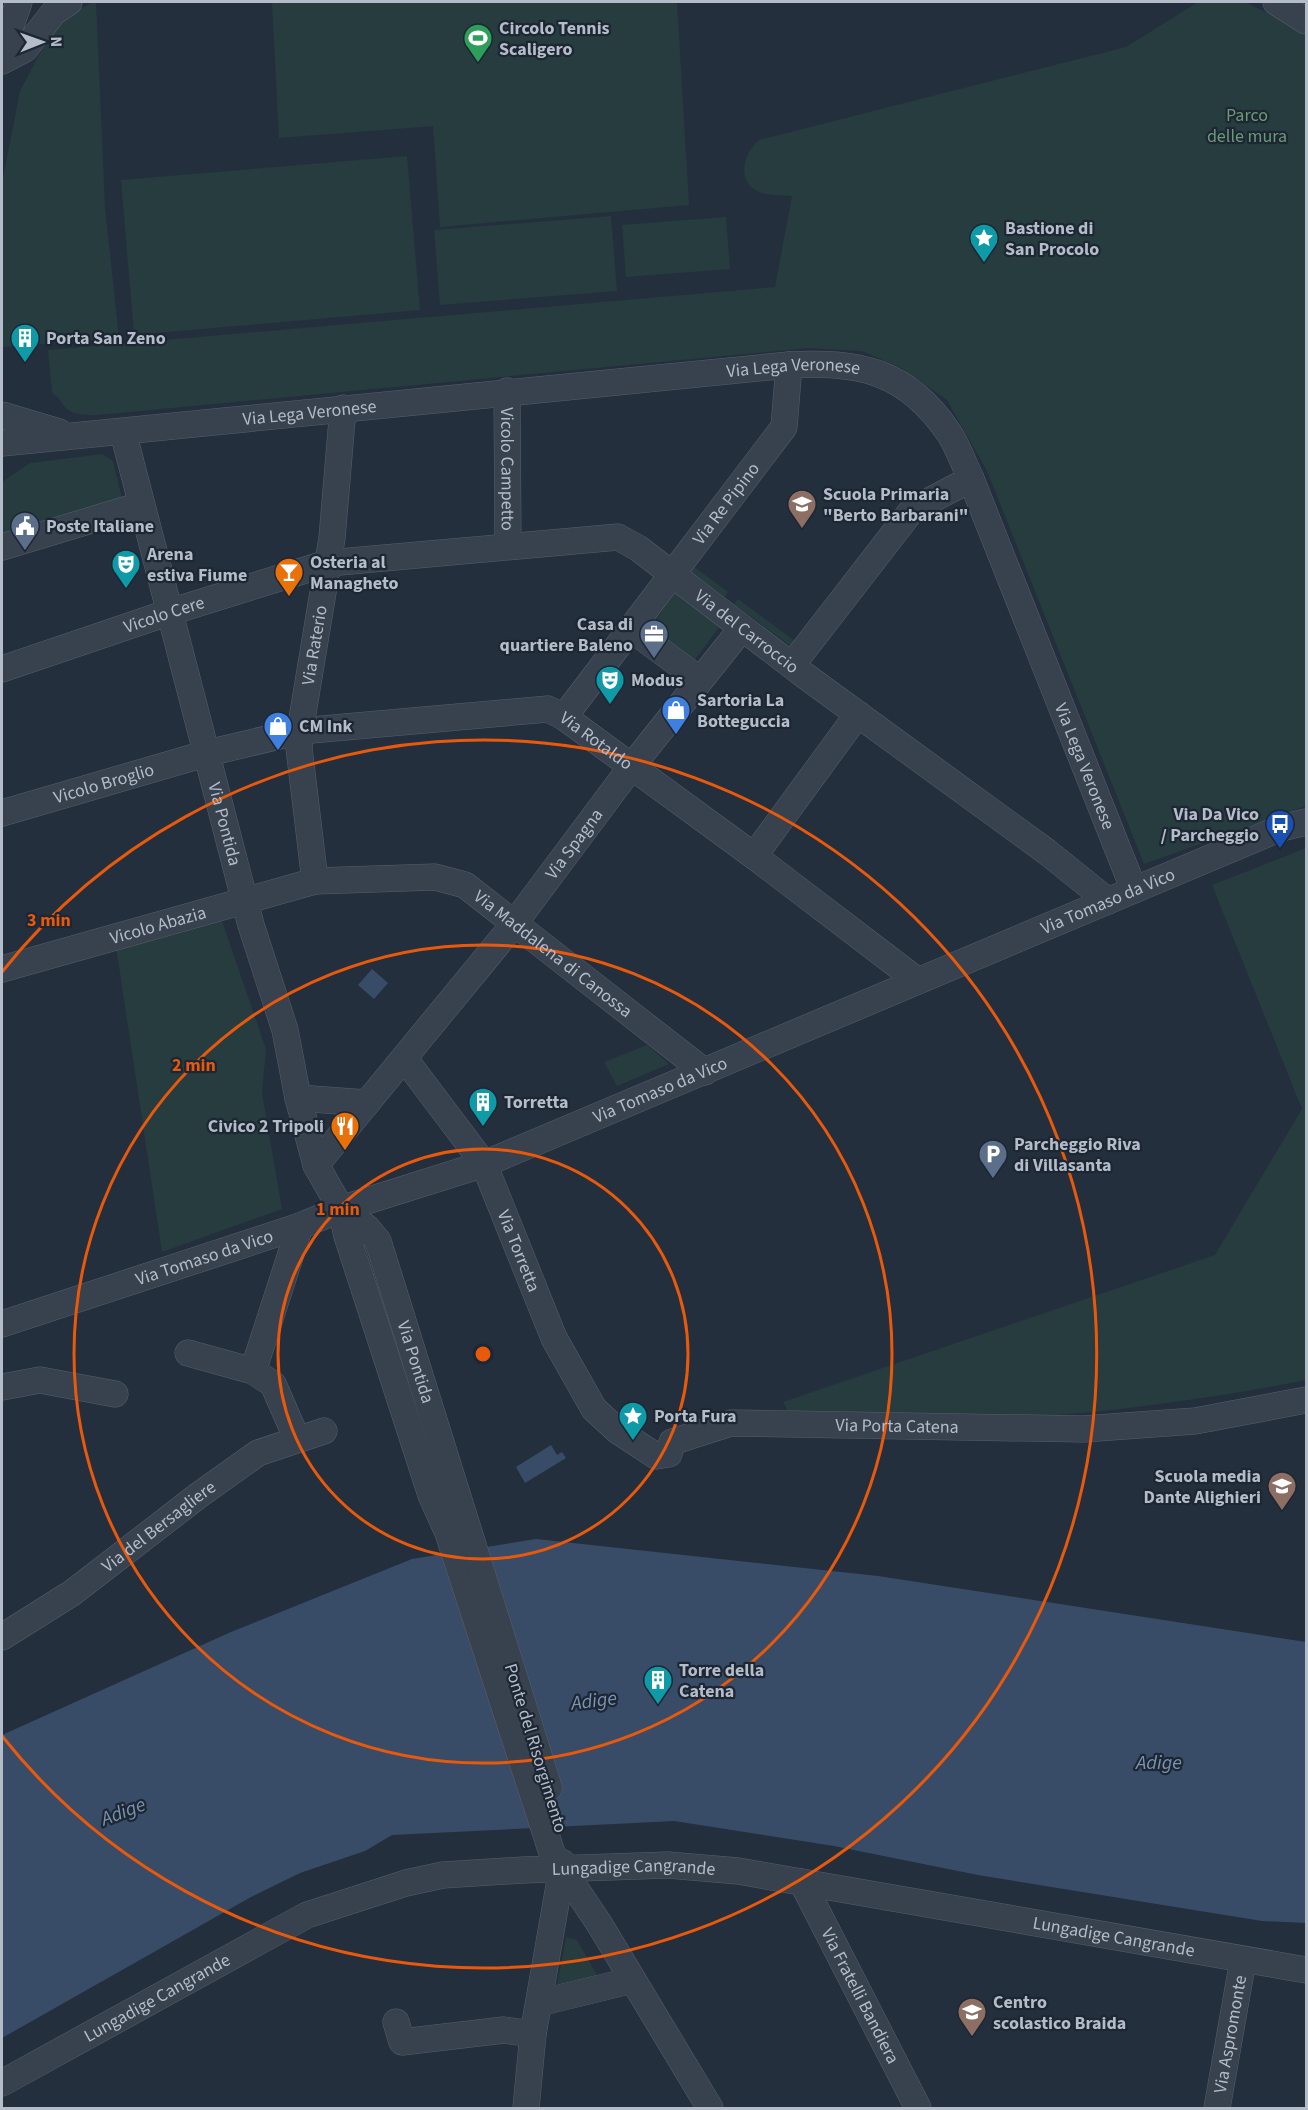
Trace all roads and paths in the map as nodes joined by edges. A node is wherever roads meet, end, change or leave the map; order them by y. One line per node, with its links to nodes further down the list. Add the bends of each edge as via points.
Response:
1 (19, 2): 5 (street)
2 (69, 2): 6 (street, via 54,12 25,49)
3 (1276, 2): 4 (street)
4 (1306, 21)
5 (2, 51)
6 (2, 61)
7 (789, 365): 8 (street, Via Lega Veronese); 14 (street, Via Lega Veronese, via 849,364 899,383 922,400 950,434); 19 (street, Via Re Pipino, via 784,427)
8 (507, 391): 9 (street, Via Lega Veronese); 17 (street, Vicolo Campetto)
9 (343, 408): 13 (street, Via Lega Veronese); 18 (street, Via Raterio)
10 (2, 415): 11 (street)
11 (71, 435): 12 (street); 13 (street, Via Lega Veronese, via 98,434)
12 (2, 443)
13 (126, 444): 15 (street, Via Pontida)
14 (971, 479): 23 (street, via 912,510); 35 (street, Via Lega Veronese)
15 (141, 504): 16 (street); 20 (street, Via Pontida)
16 (2, 546)
17 (508, 546): 18 (street, Via del Carroccio); 19 (street, Via del Carroccio, via 618,537)
18 (328, 563): 20 (street, Vicolo Cere); 28 (street, Via Raterio)
19 (672, 575): 21 (street, Via del Carroccio); 22 (street, Via Re Pipino)
20 (170, 612): 24 (street, Vicolo Cere); 29 (street, Via Pontida)
21 (741, 628): 23 (street, Via del Carroccio); 25 (street, Via Spagna)
22 (632, 629): 25 (street); 27 (street, Via Re Pipino)
23 (792, 665): 26 (street, Via del Carroccio)
24 (2, 669)
25 (700, 680): 30 (street, Via Spagna)
26 (858, 714): 33 (street); 36 (street, Via del Carroccio)
27 (564, 717): 28 (street, Via Rotaldo, via 548,709); 30 (street, Via Rotaldo)
28 (300, 731): 29 (street, Via Rotaldo); 34 (street, Via Raterio)
29 (208, 753): 31 (street, Vicolo Broglio); 37 (street, Via Pontida)
30 (632, 766): 33 (street, Via Rotaldo); 38 (street, Via Spagna)
31 (2, 813)
32 (1306, 822): 35 (street, Via Tomaso da Vico, via 1281,828)
33 (754, 856): 40 (street, Via Rotaldo)
34 (315, 881): 37 (street, Via Maddalena di Canossa); 38 (street, Via Maddalena di Canossa, via 435,878 465,885)
35 (1134, 890): 36 (street, Via Tomaso da Vico)
36 (1108, 901): 40 (street, Via Tomaso da Vico)
37 (245, 902): 39 (street, Vicolo Abazia); 43 (street, Via Pontida, via 285,1030)
38 (514, 924): 41 (street, Via Spagna); 42 (street, Via Maddalena di Canossa)
39 (2, 969)
40 (918, 981): 42 (street, Via Tomaso da Vico)
41 (405, 1059): 44 (street, Via Spagna); 45 (street)
42 (705, 1072): 45 (street, Via Tomaso da Vico)
43 (298, 1098): 44 (street); 46 (street, Via Pontida)
44 (367, 1103): 46 (street, Via Spagna)
45 (484, 1164): 47 (street, Via Tomaso da Vico); 50 (street, Via Torretta)
46 (316, 1165): 47 (street, Via Pontida)
47 (341, 1209): 48 (street, Via Tomaso da Vico); 58 (street, Via Pontida, via 428,1484)
48 (300, 1226): 49 (street, Via Tomaso da Vico); 52 (street)
49 (2, 1324)
50 (554, 1338): 55 (street, Via Porta Catena, via 594,1409 618,1431 656,1456 669,1454 672,1442 732,1422 1083,1429 1196,1421)
51 (188, 1353): 52 (street)
52 (253, 1371): 57 (street, via 273,1384)
53 (2, 1387): 54 (street, via 40,1380)
54 (115, 1394)
55 (1306, 1400)
56 (324, 1431): 57 (street, Via del Bersagliere)
57 (297, 1438): 59 (street, Via del Bersagliere, via 258,1453 72,1593)
58 (459, 1531): 60 (street, Ponte del Risorgimento)
59 (2, 1637)
60 (559, 1856): 61 (street, Lungadige Cangrande, via 738,1870); 64 (street); 65 (street, via 554,1928); 68 (street, Lungadige Cangrande, via 396,1886 307,1915)
61 (802, 1882): 62 (street, Lungadige Cangrande); 71 (street, Via Fratelli Bandiera)
62 (1243, 1960): 63 (street, Lungadige Cangrande); 72 (street, Via Aspromonte)
63 (1306, 1970)
64 (633, 1980): 65 (street); 70 (street)
65 (539, 2003): 67 (street)
66 (396, 2022): 67 (street, via 402,2042 504,2030)
67 (533, 2034): 69 (street)
68 (2, 2083)
69 (526, 2109)
70 (710, 2109)
71 (918, 2109)
72 (1216, 2109)

